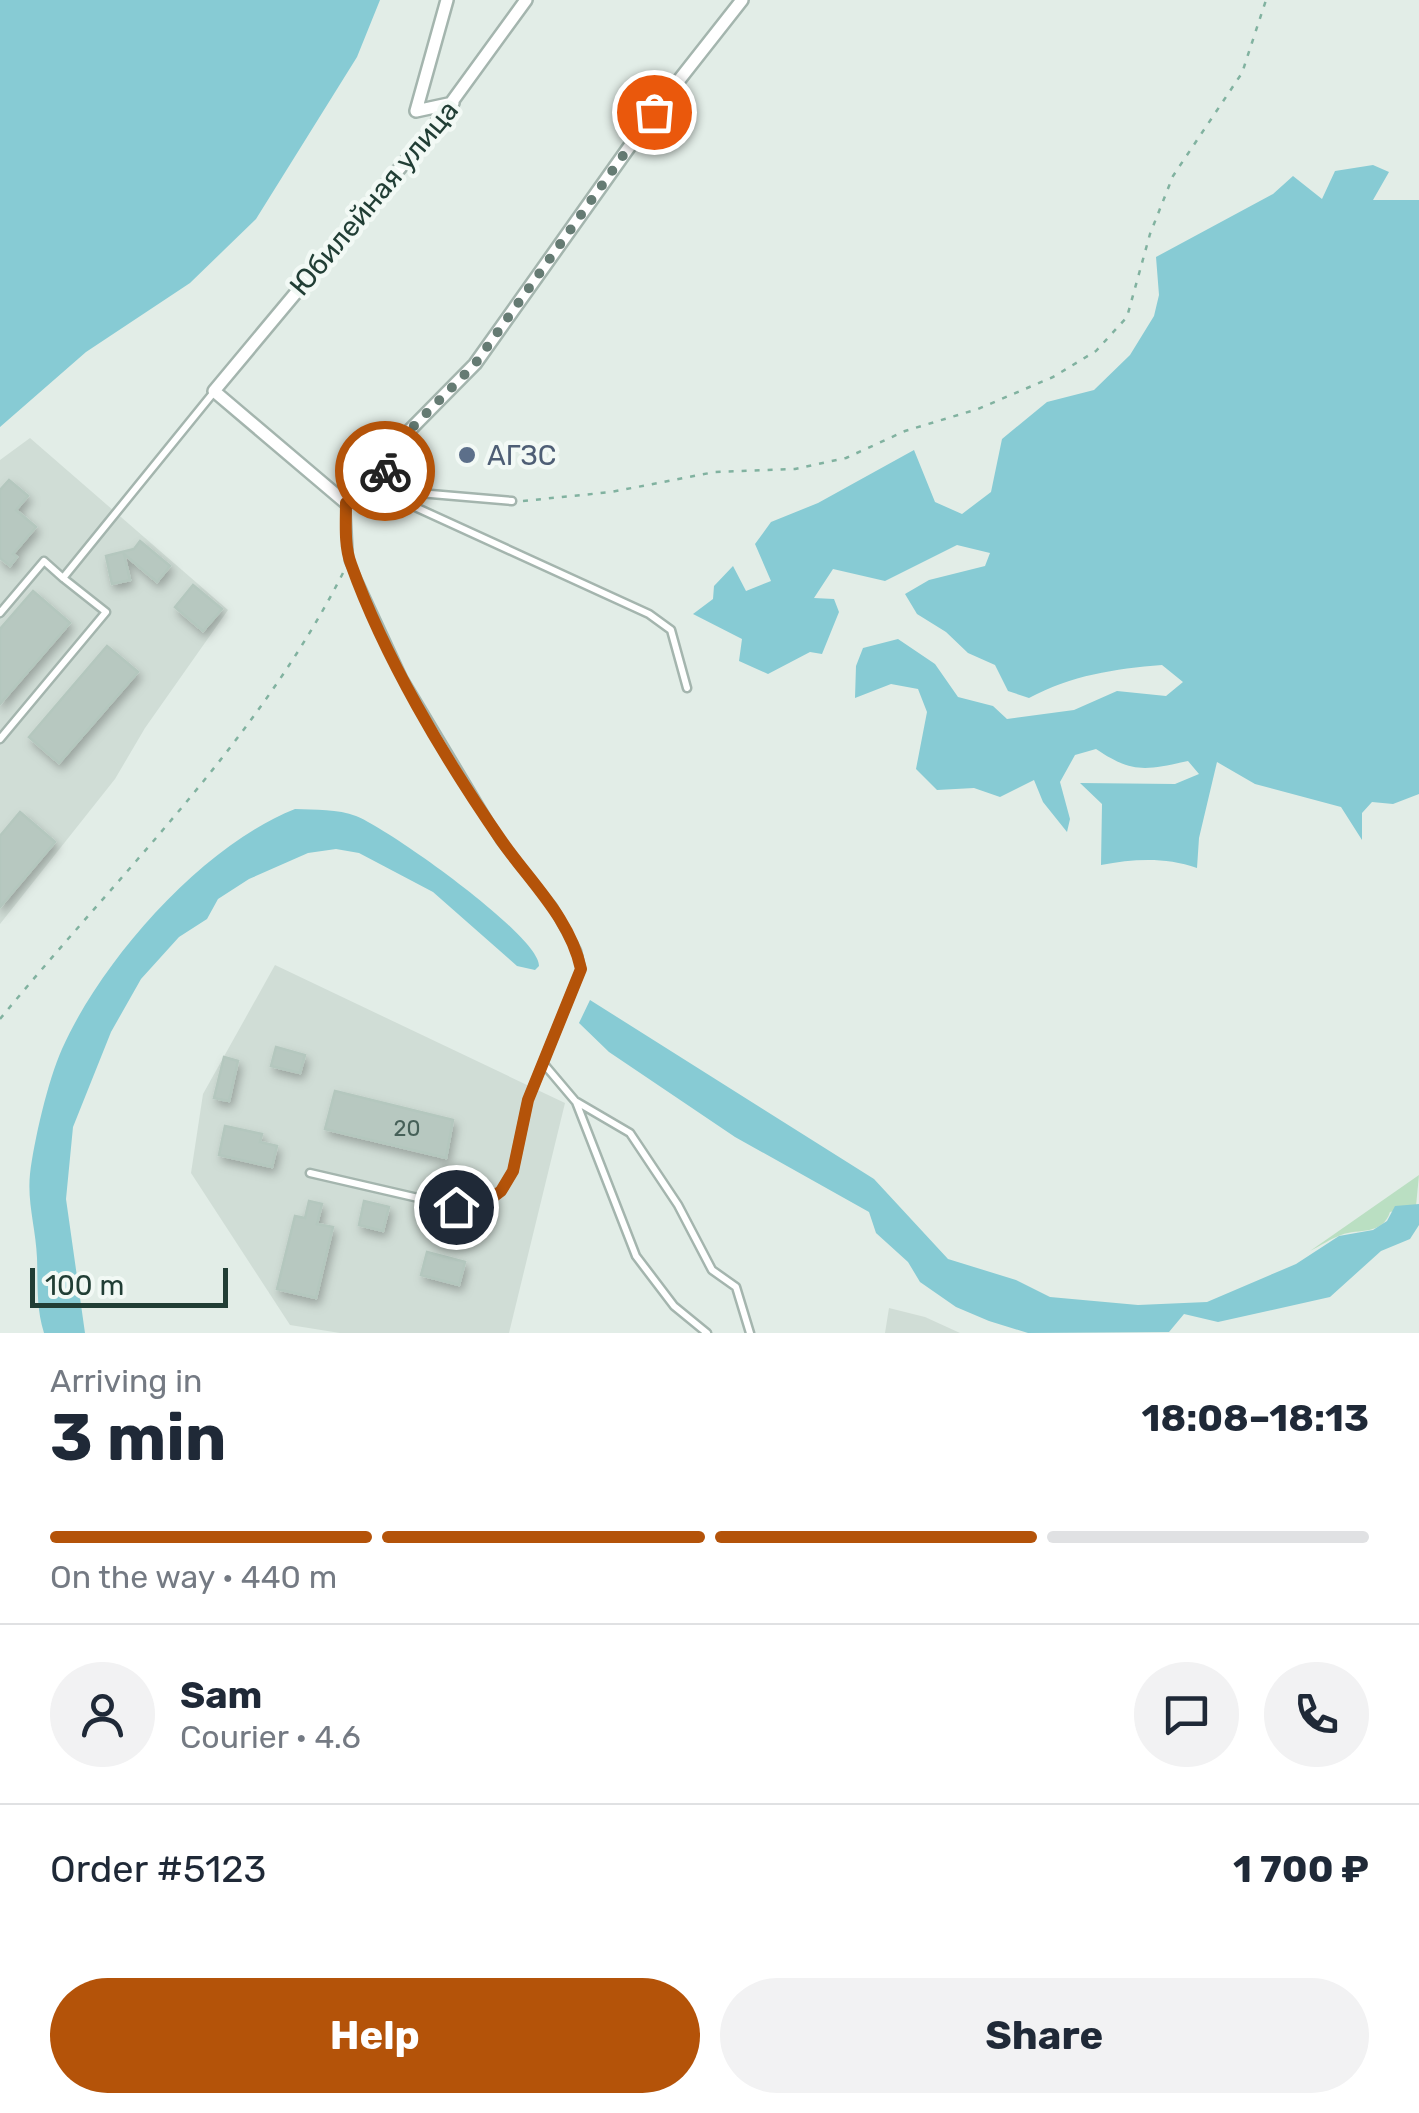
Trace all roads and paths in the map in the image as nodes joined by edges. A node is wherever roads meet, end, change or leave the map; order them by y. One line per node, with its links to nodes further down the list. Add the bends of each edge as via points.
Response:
1 (447, 0): 5 (street, via 416,111)
2 (526, 0): 5 (street, Юбилейная улица)
3 (742, 0): 7 (street, via 475,364 404,436)
4 (1266, 0): 8 (path, via 1242,73 1173,176 1127,317 1096,351 1008,396 905,430 846,458)
5 (453, 103): 6 (street, Юбилейная улица)
6 (214, 391): 9 (street); 11 (lane)
7 (376, 490): 8 (lane); 9 (street); 13 (lane, via 649,614 671,630)
8 (512, 501)
9 (346, 503): 10 (lane)
10 (349, 561): 15 (path, via 296,650 174,822); 16 (lane, via 403,678 500,840 578,951 578,987)
11 (63, 578): 12 (lane, via 44,561); 14 (lane, via 106,612)
12 (0, 613)
13 (687, 688)
14 (0, 739)
15 (0, 1020)
16 (542, 1063): 17 (lane); 18 (lane, via 513,1171 489,1200 456,1207)
17 (576, 1102): 19 (lane, via 636,1256 674,1306); 20 (lane, via 630,1133 712,1270 736,1287)
18 (310, 1174)
19 (707, 1333)
20 (750, 1333)

